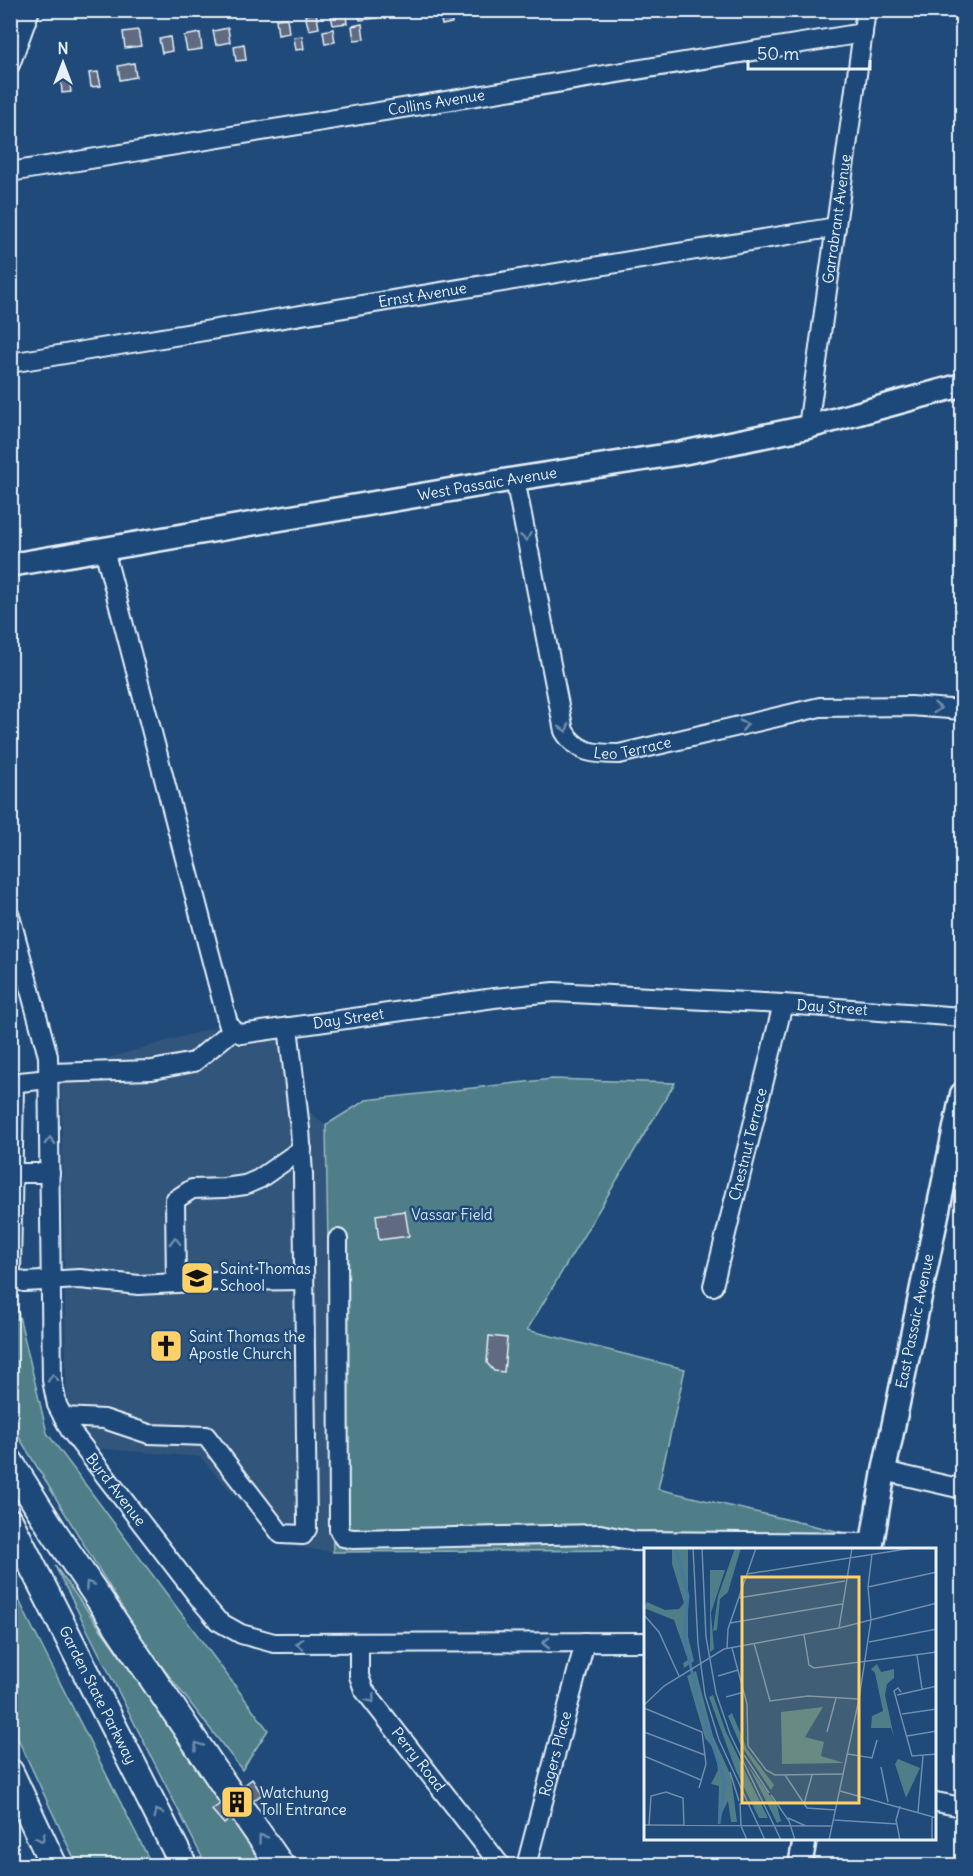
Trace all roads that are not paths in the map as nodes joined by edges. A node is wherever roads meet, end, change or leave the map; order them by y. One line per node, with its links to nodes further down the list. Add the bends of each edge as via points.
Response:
1 (30, 10): 4 (street)
2 (866, 10): 3 (street, Garrabrant Avenue)
3 (863, 33): 5 (street, Collins Avenue); 6 (street, Garrabrant Avenue)
4 (10, 65)
5 (10, 172)
6 (836, 228): 7 (street, Ernst Avenue); 9 (street, Garrabrant Avenue)
7 (10, 363)
8 (963, 385): 9 (main road, West Passaic Avenue)
9 (808, 427): 10 (main road, West Passaic Avenue, via 682,453)
10 (515, 479): 11 (main road, West Passaic Avenue); 13 (street, Leo Terrace, one-way to 13, via 564,731 584,751 619,754 820,707)
11 (104, 549): 12 (main road, West Passaic Avenue); 19 (street, via 228,1023)
12 (10, 565)
13 (963, 710)
14 (10, 916): 15 (street, Byrd Avenue)
15 (15, 954): 20 (street, Byrd Avenue, via 48,1056)
16 (783, 1004): 17 (street, Day Street); 18 (street, Day Street, via 554,992); 31 (street, Chestnut Terrace)
17 (963, 1017)
18 (288, 1027): 19 (street, Day Street, via 241,1034); 23 (street)
19 (233, 1030): 20 (street, via 194,1062 152,1070)
20 (49, 1076): 21 (street); 25 (street, Byrd Avenue, one-way to 20)
21 (12, 1083): 24 (street)
22 (963, 1094): 34 (main road, East Passaic Avenue)
23 (302, 1149): 28 (street); 30 (street, one-way to 23, via 175,1200 192,1189 245,1185)
24 (12, 1173): 25 (street); 27 (street)
25 (50, 1173): 29 (street, Byrd Avenue)
26 (338, 1239): 37 (street, via 339,1530 343,1537 600,1534 634,1541)
27 (11, 1272): 29 (street, via 17,1281)
28 (304, 1280): 30 (street); 32 (street, via 307,1529 303,1535 282,1534 207,1436 148,1434 104,1419)
29 (51, 1281): 30 (street); 32 (street, Byrd Avenue, one-way to 29, via 52,1380)
30 (176, 1282)
31 (713, 1286)
32 (63, 1417): 40 (street, Byrd Avenue, one-way to 32, via 274,1643 240,1634 218,1621)
33 (10, 1462): 47 (highway, one-way to 33)
34 (884, 1472): 35 (street); 37 (main road, East Passaic Avenue)
35 (963, 1489)
36 (10, 1522): 46 (highway, Garden State Parkway, one-way to 36)
37 (871, 1546)
38 (585, 1642): 39 (street, Byrd Avenue); 40 (street, Byrd Avenue, one-way to 40); 49 (street, Rogers Place)
39 (644, 1642)
40 (359, 1644): 48 (street, Perry Road, one-way to 48, via 359,1676 364,1690)
41 (10, 1772): 45 (highway, one-way to 45)
42 (937, 1802): 43 (street)
43 (963, 1807)
44 (805, 1840): 50 (main road)
45 (54, 1866)
46 (184, 1866)
47 (281, 1866)
48 (501, 1866)
49 (526, 1866)
50 (800, 1866)

